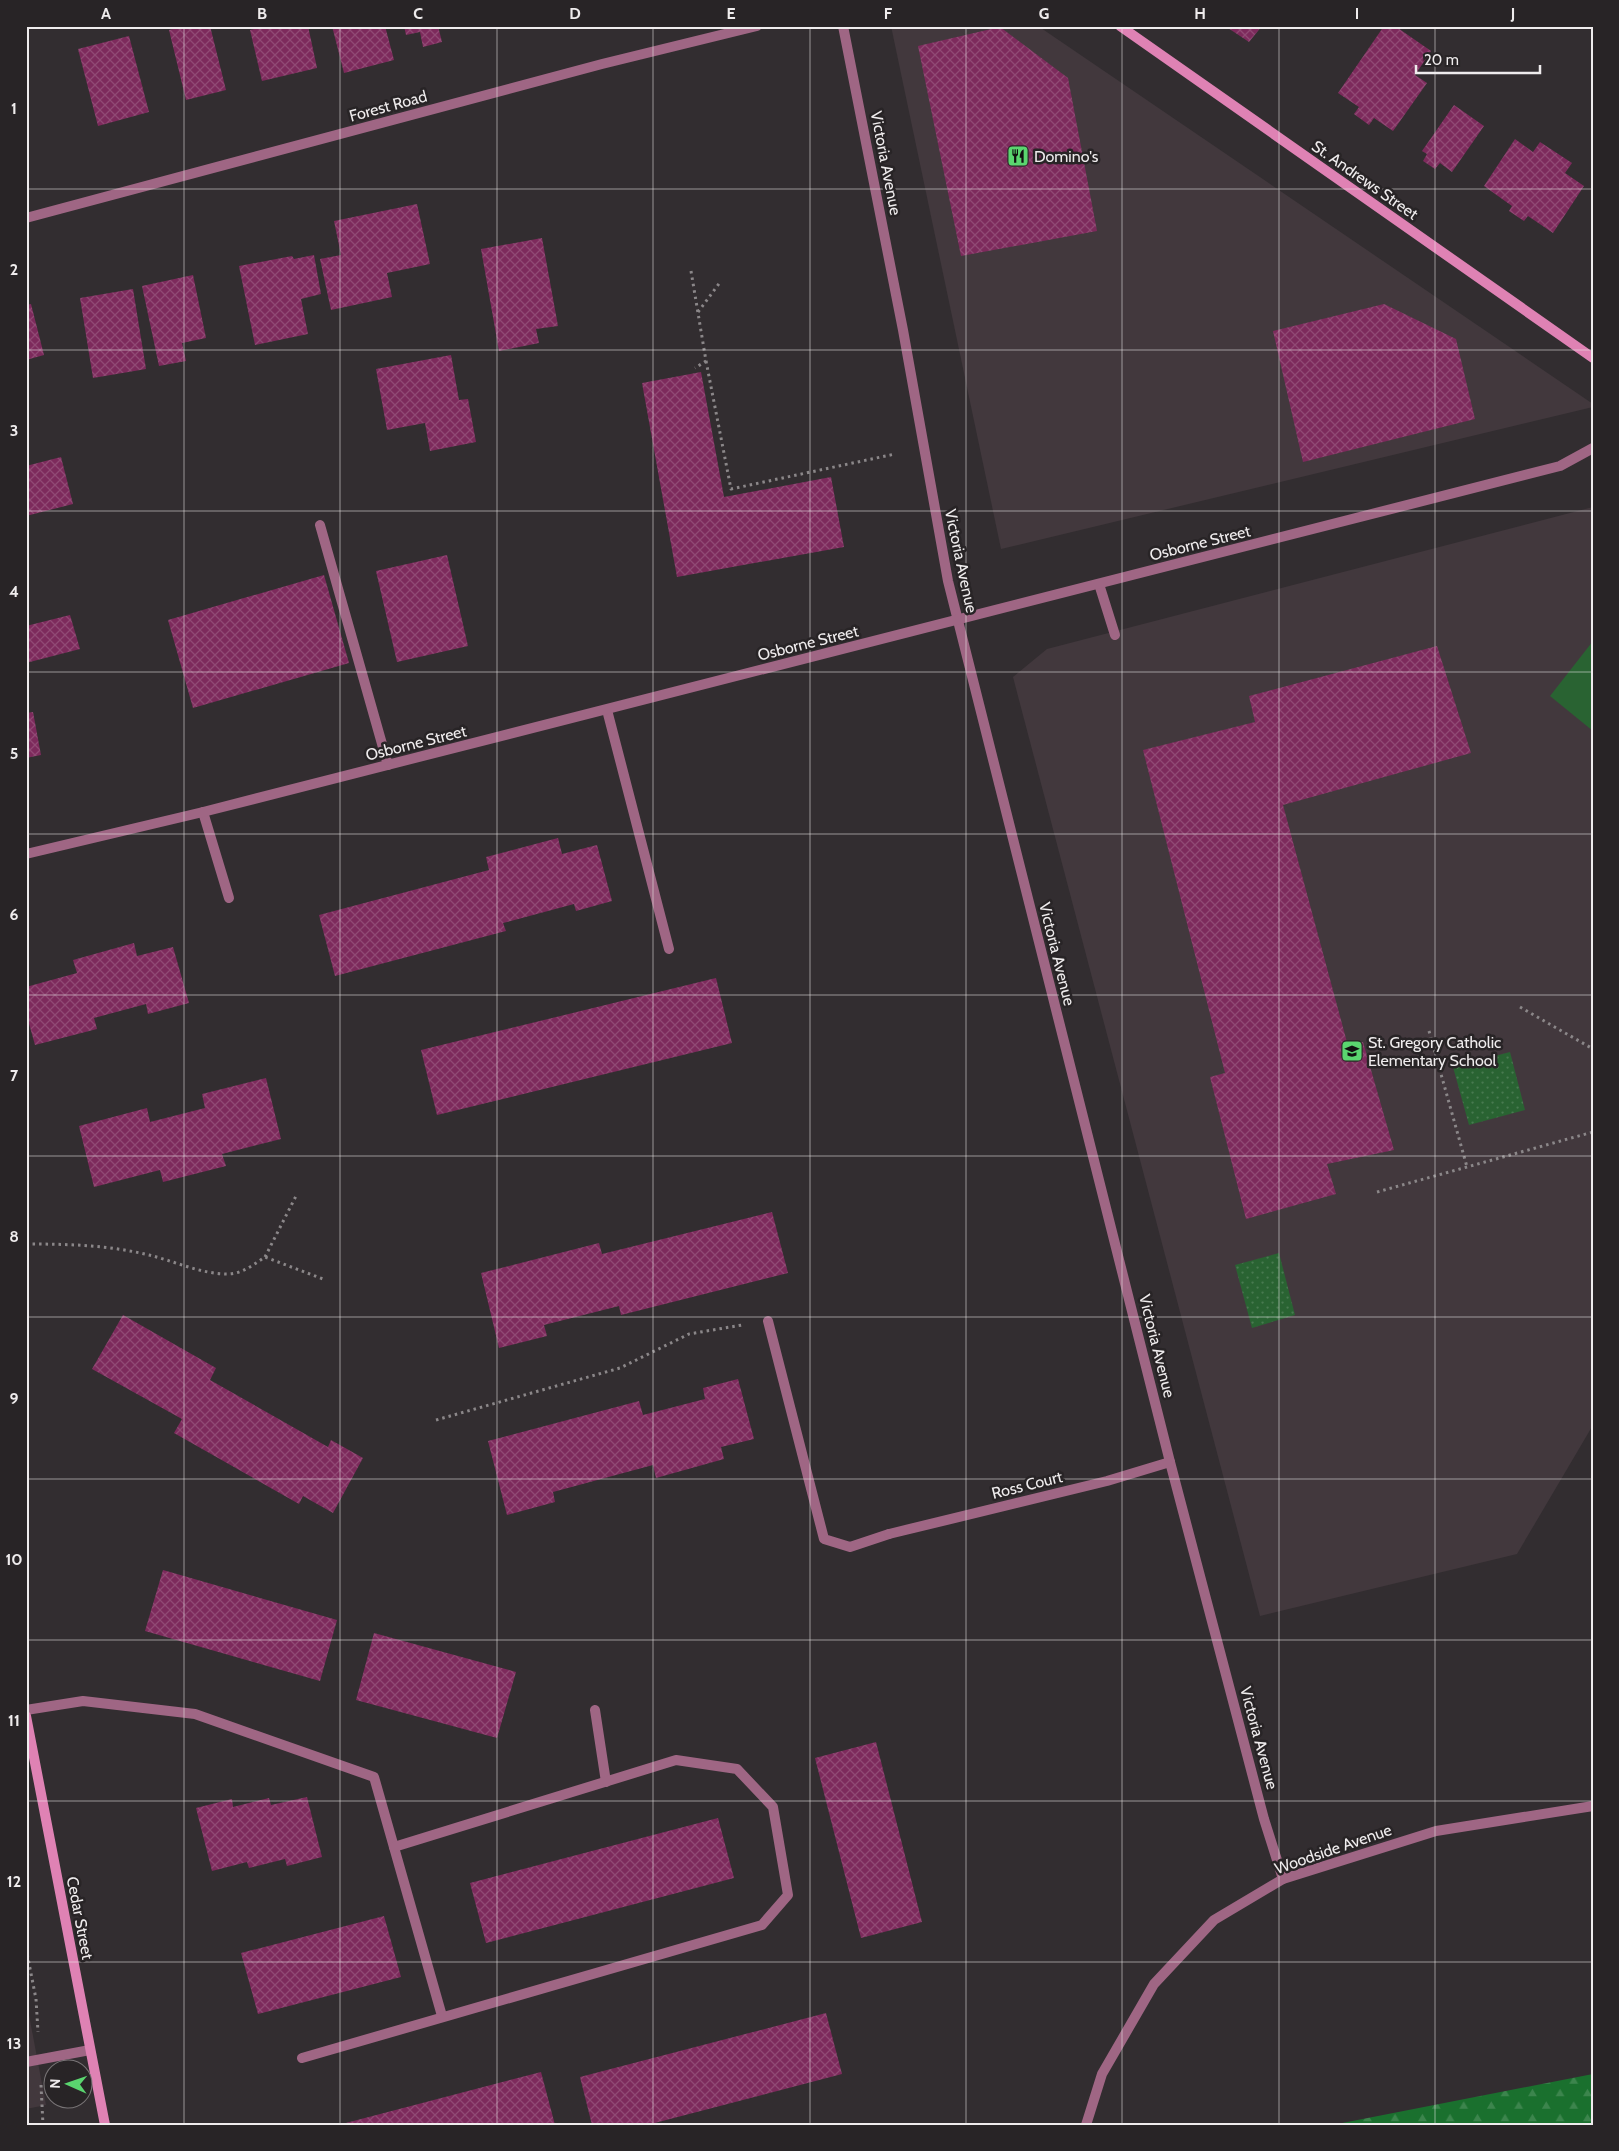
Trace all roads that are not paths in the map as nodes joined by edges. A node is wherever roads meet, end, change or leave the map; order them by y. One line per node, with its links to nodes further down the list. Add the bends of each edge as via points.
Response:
1 (758, 26): 4 (street, Forest Road)
2 (843, 26): 9 (street, Victoria Avenue, via 903,330 944,566)
3 (1120, 26): 5 (main road, St. Andrews Street)
4 (26, 218)
5 (1593, 358)
6 (1593, 448): 8 (street, Osborne Street, via 1560,466)
7 (320, 525): 12 (street)
8 (1100, 584): 9 (street, Osborne Street); 10 (street)
9 (958, 620): 11 (street, Osborne Street); 18 (street, Victoria Avenue)
10 (1115, 635)
11 (607, 710): 12 (street, Osborne Street); 16 (street)
12 (388, 765): 13 (street, Osborne Street)
13 (203, 812): 14 (street, Osborne Street); 15 (street)
14 (26, 854)
15 (229, 898)
16 (669, 949)
17 (768, 1321): 18 (street, Ross Court, via 824,1539 850,1547 889,1534 1107,1481)
18 (1170, 1462): 25 (street, Victoria Avenue)
19 (26, 1710): 24 (street, via 83,1701 196,1714 374,1778)
20 (595, 1710): 22 (street)
21 (26, 1716): 27 (main road, Cedar Street)
22 (606, 1782): 24 (street); 26 (street, via 676,1760 737,1769 773,1808 788,1895 762,1925)
23 (1593, 1806): 25 (street, Woodside Avenue, via 1436,1831)
24 (394, 1847): 26 (street)
25 (1283, 1879): 31 (street, Woodside Avenue, via 1214,1920 1154,1984 1102,2074)
26 (442, 2016): 28 (street)
27 (90, 2050): 29 (street); 30 (main road, Cedar Street)
28 (302, 2058)
29 (26, 2062)
30 (105, 2125)
31 (1086, 2125)

